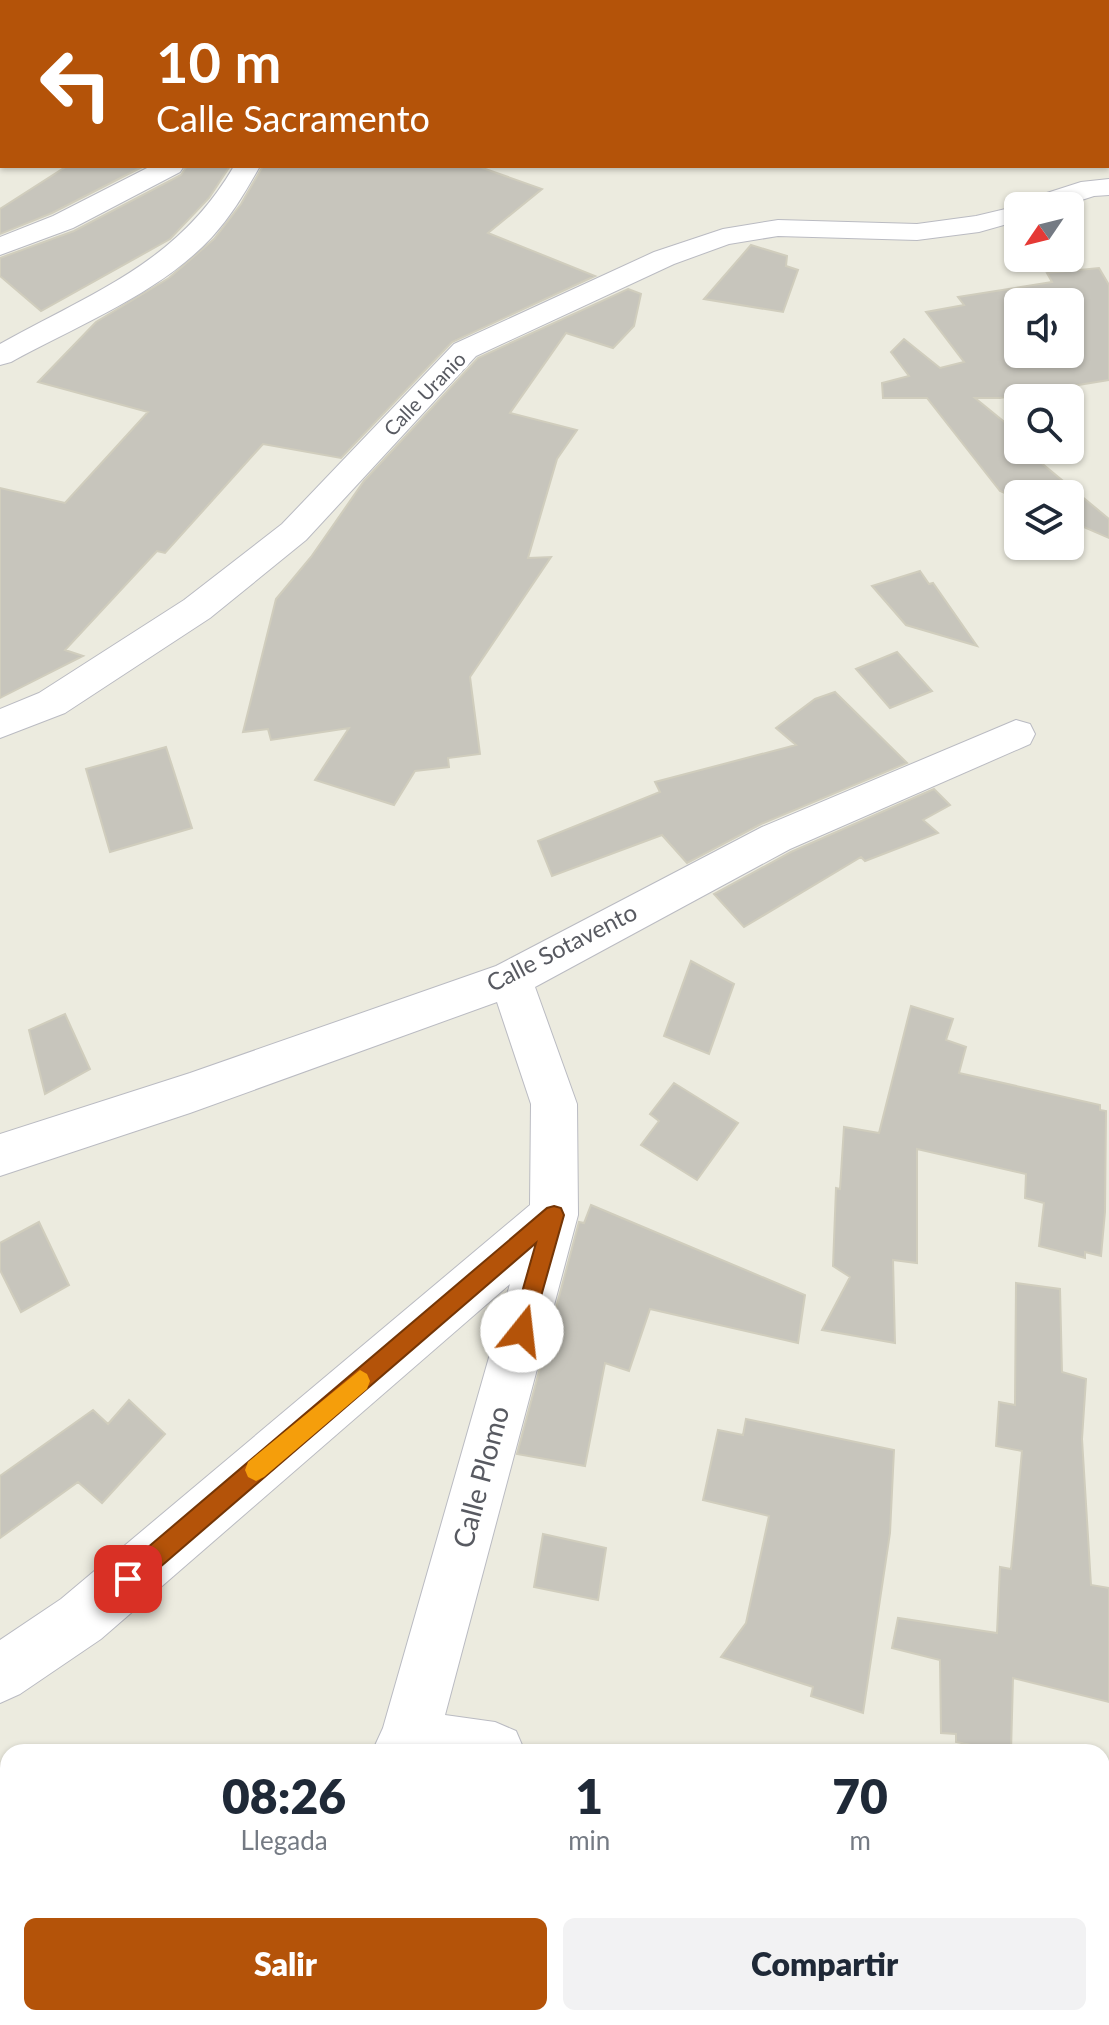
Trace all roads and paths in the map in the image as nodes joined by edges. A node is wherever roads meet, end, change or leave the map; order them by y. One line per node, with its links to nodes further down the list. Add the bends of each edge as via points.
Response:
1 (167, 168): 6 (street, via 63,222)
2 (246, 168): 7 (street, via 205,228 167,263 101,305)
3 (1109, 187): 4 (street)
4 (1079, 192)
5 (1004, 216): 8 (street, Calle Uranio, via 917,232 778,228 723,237 664,258 465,350 294,532 144,644 52,703)
6 (0, 247)
7 (0, 356)
8 (0, 724)
9 (1016, 734): 10 (street, Calle Sotavento, via 776,838)
10 (511, 979): 11 (street, Calle Sotavento); 12 (street, Calle Plomo, via 554,1104)
11 (0, 1155)
12 (554, 1215): 13 (street, via 81,1619); 14 (street, Calle Plomo)
13 (0, 1674)
14 (407, 1744)

